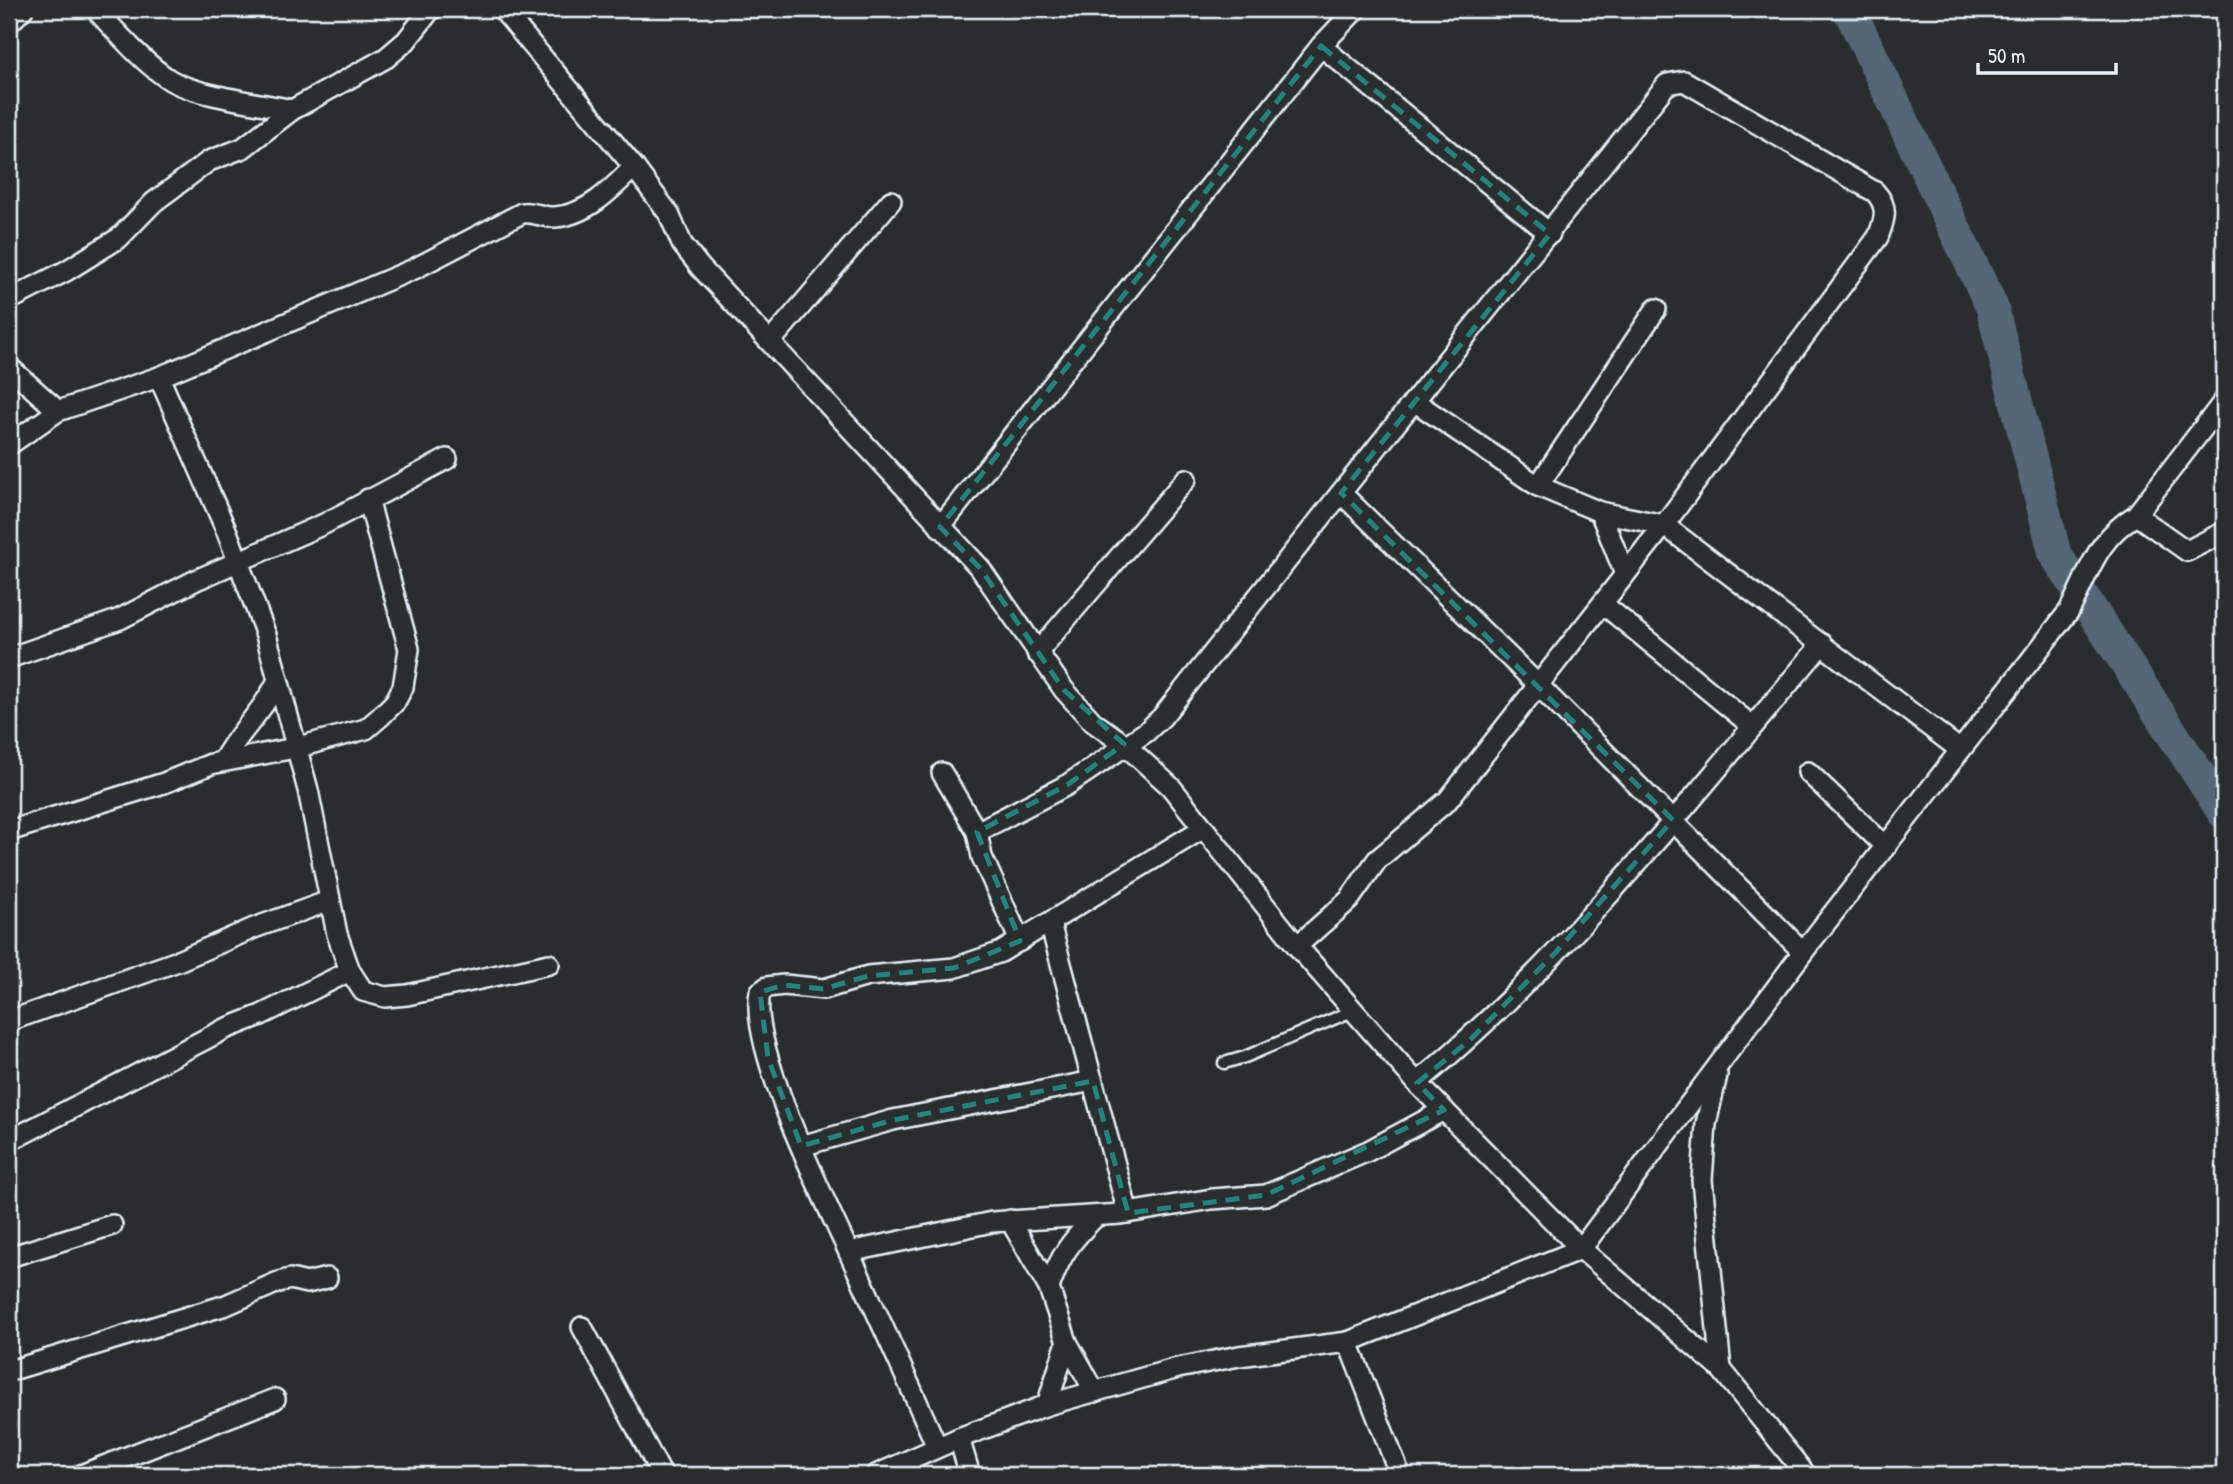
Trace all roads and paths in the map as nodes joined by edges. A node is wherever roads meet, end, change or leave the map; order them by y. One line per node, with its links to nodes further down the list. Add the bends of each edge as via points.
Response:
1 (23, 9): 6 (street)
2 (95, 9): 8 (street, via 172,81)
3 (431, 9): 8 (street, via 386,58)
4 (502, 9): 9 (street)
5 (1356, 9): 7 (street)
6 (9, 23)
7 (1321, 46): 11 (street); 29 (street)
8 (292, 110): 12 (street, via 243,148 209,161 179,182 119,238)
9 (634, 167): 14 (street, via 694,260); 16 (street, via 611,189 572,214 522,214 414,269)
10 (891, 201): 14 (street)
11 (1550, 234): 17 (street); 28 (street, via 1674,80 1706,93 1883,200 1885,218 1878,237)
12 (9, 300)
13 (1656, 309): 23 (street)
14 (771, 341): 29 (street)
15 (9, 366): 19 (street)
16 (159, 377): 19 (street); 31 (street)
17 (1414, 401): 23 (street); 24 (street)
18 (2224, 401): 27 (street)
19 (58, 411): 20 (street)
20 (9, 445)
21 (447, 458): 25 (street)
22 (1186, 479): 35 (street)
23 (1538, 486): 26 (street)
24 (1341, 493): 38 (street); 40 (street, via 1162,717)
25 (368, 499): 31 (street, via 324,524); 41 (street, via 409,649 403,687 395,702 366,729)
26 (1600, 512): 28 (street); 32 (street)
27 (2136, 515): 30 (street, via 2187,551); 42 (street, via 2102,545 2069,611)
28 (1664, 524): 32 (street); 34 (street)
29 (940, 527): 35 (street, via 980,568)
30 (2224, 532)
31 (238, 560): 36 (street, via 120,620); 37 (street, via 266,635)
32 (1625, 574): 33 (street)
33 (1603, 604): 38 (street); 39 (street)
34 (1822, 644): 39 (street); 42 (street)
35 (1037, 653): 40 (street, via 1093,722)
36 (9, 659)
37 (277, 682): 41 (street); 43 (street, via 267,703 239,734)
38 (1539, 686): 46 (street); 54 (street, via 1448,800 1377,860 1349,901)
39 (1752, 726): 46 (street)
40 (1124, 744): 47 (street, via 1171,787); 49 (street, via 1068,785)
41 (295, 747): 43 (street); 51 (street, via 318,834)
42 (1959, 749): 50 (street)
43 (223, 761): 48 (street)
44 (1808, 772): 50 (street)
45 (942, 773): 49 (street)
46 (1673, 820): 55 (street); 63 (street, via 1555,953 1471,1039)
47 (1202, 829): 52 (street); 54 (street)
48 (9, 831)
49 (977, 832): 53 (street, via 982,857)
50 (1885, 846): 55 (street)
51 (329, 901): 57 (street); 59 (street)
52 (1050, 923): 53 (street); 62 (street)
53 (1020, 940): 66 (street, via 1001,952 954,968 868,976 824,989 784,985 760,992 768,1058)
54 (1297, 946): 58 (street)
55 (1803, 952): 61 (street)
56 (549, 964): 57 (street, via 385,997 363,991)
57 (350, 971): 65 (street, via 225,1029)
58 (1352, 1011): 60 (lane); 63 (street)
59 (9, 1021)
60 (1224, 1063)
61 (1719, 1067): 71 (street); 79 (street, via 1706,1124 1702,1180)
62 (1093, 1082): 66 (street, via 892,1120); 67 (street)
63 (1417, 1083): 64 (street)
64 (1444, 1110): 67 (street, via 1368,1151 1265,1195); 71 (street)
65 (9, 1141)
66 (801, 1146): 72 (street)
67 (1128, 1213): 68 (street)
68 (1095, 1217): 69 (street); 75 (street, via 1058,1260)
69 (1010, 1220): 72 (street); 75 (street)
70 (112, 1225): 73 (street)
71 (1581, 1249): 78 (street); 79 (street)
72 (849, 1252): 85 (street)
73 (9, 1256)
74 (327, 1278): 80 (street, via 276,1283 226,1305)
75 (1049, 1288): 77 (street)
76 (582, 1326): 87 (street)
77 (1067, 1342): 81 (street); 83 (street)
78 (1348, 1342): 81 (street, via 1178,1368); 90 (street)
79 (1721, 1369): 91 (street)
80 (9, 1371)
81 (1095, 1392): 83 (street)
82 (275, 1399): 86 (street)
83 (1047, 1405): 84 (street)
84 (959, 1438): 85 (street); 89 (street)
85 (937, 1447): 88 (street)
86 (81, 1475)
87 (662, 1475)
88 (876, 1475)
89 (970, 1475)
90 (1400, 1475)
91 (1806, 1475)

